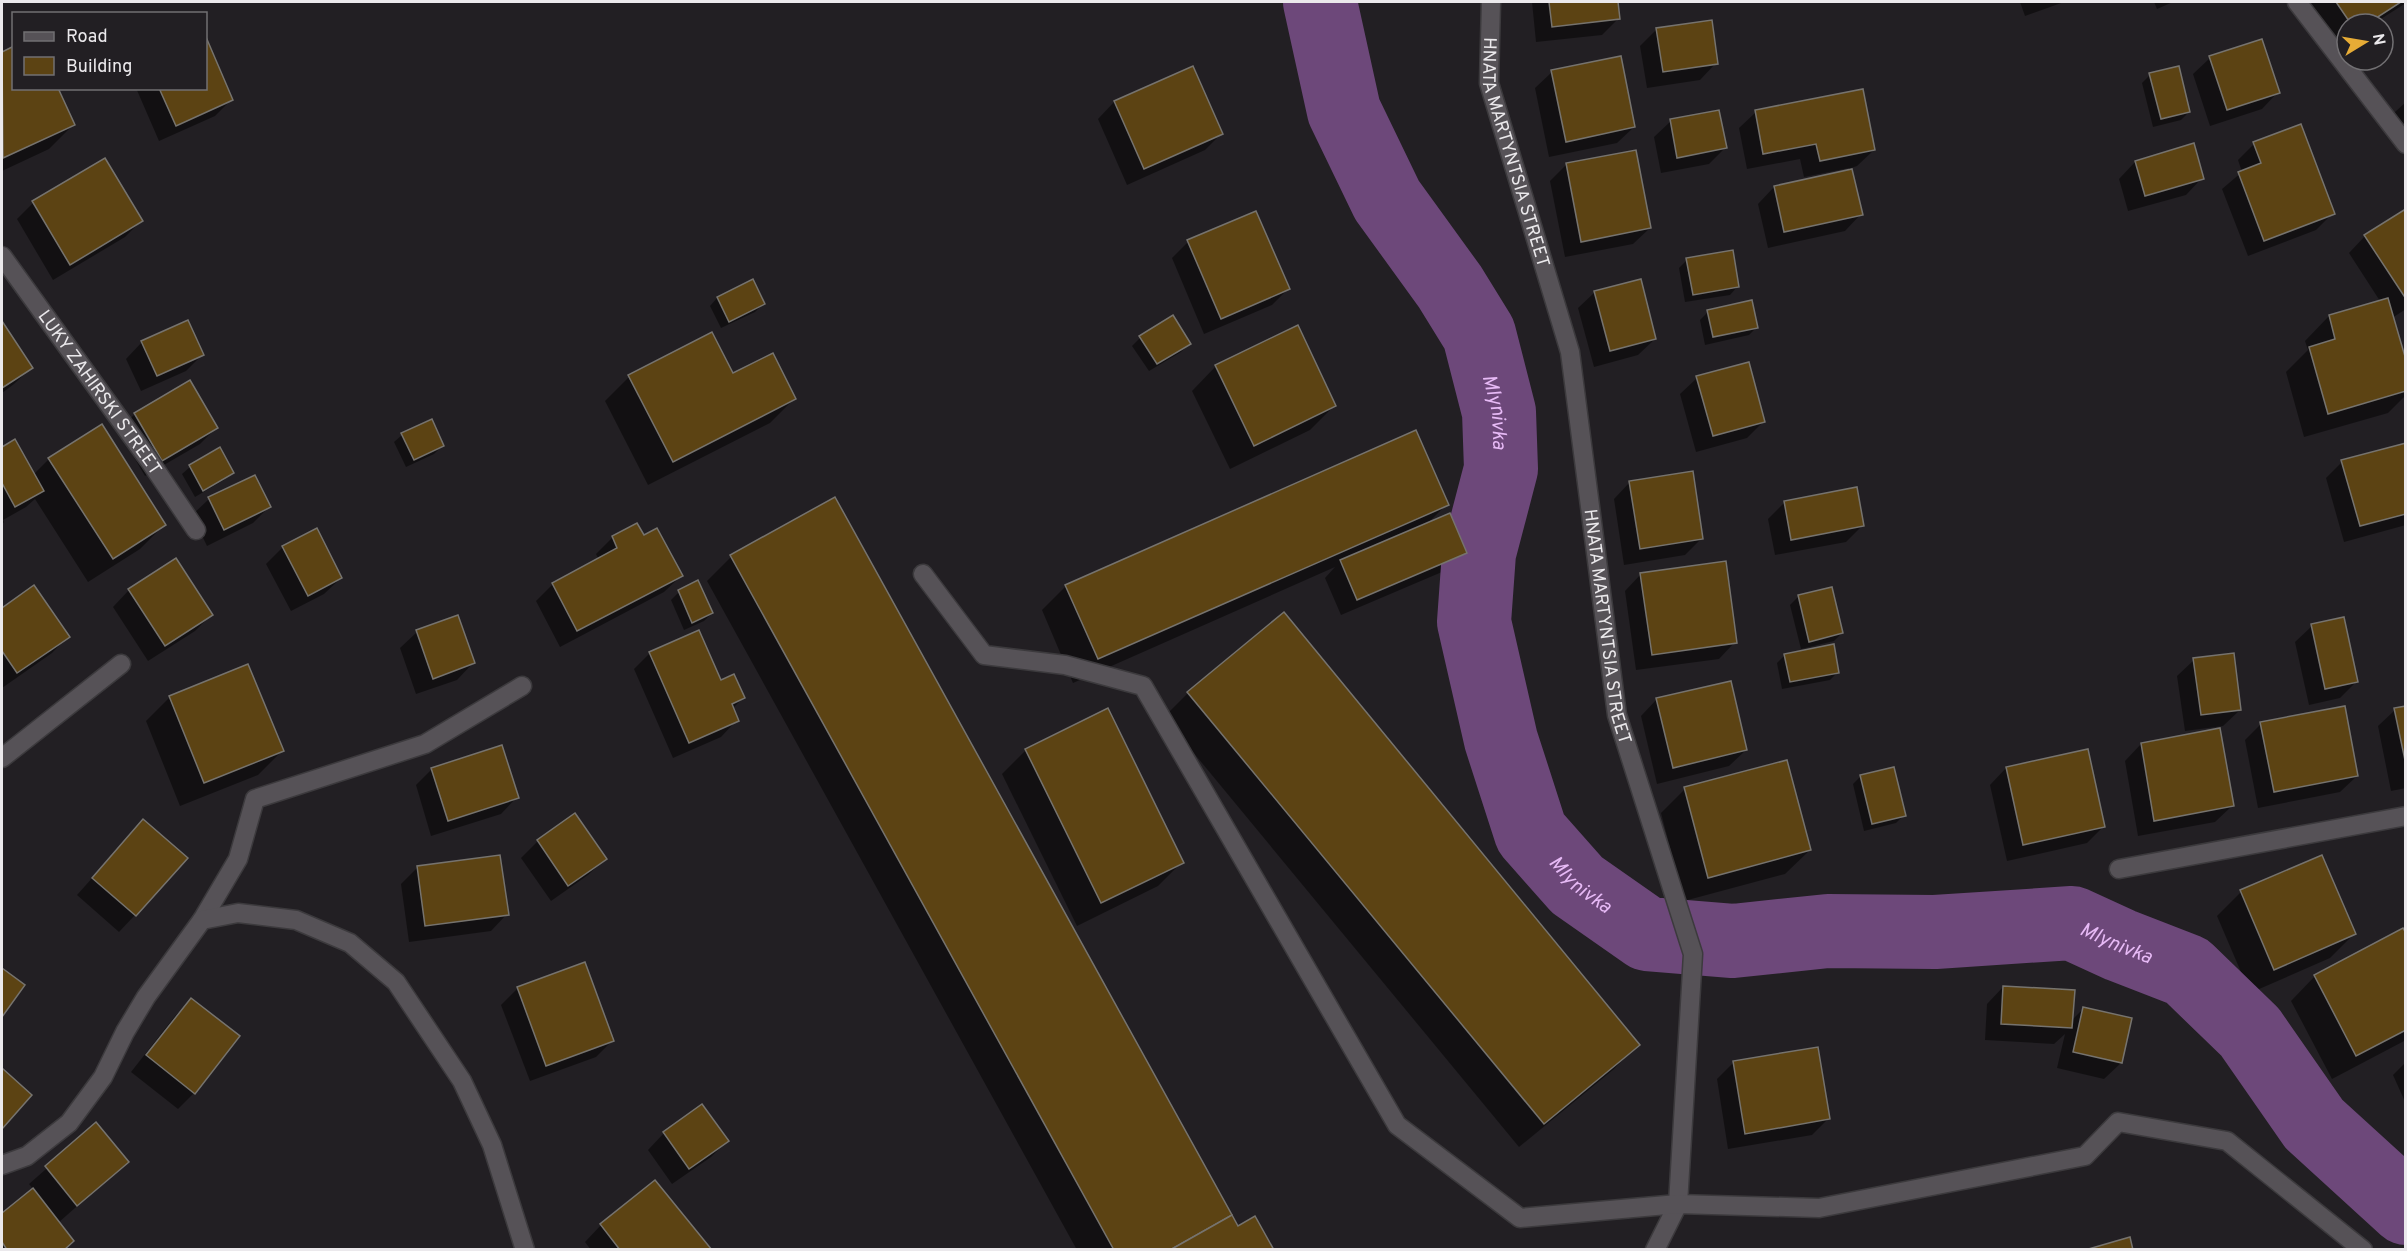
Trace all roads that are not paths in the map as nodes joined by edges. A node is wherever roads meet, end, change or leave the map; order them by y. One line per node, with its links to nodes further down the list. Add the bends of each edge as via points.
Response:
1 (1491, 2): 14 (street, HNATA MARTYNTSIA STREET, via 1489,83 1570,352 1617,715 1693,954)
2 (2297, 2): 3 (street)
3 (2406, 144)
4 (2, 256): 5 (street, LUKY ZAHIRSKI STREET)
5 (196, 530)
6 (923, 574): 14 (street, via 984,655 1065,665 1143,686 1397,1125 1520,1218)
7 (121, 664): 9 (street)
8 (522, 686): 12 (street, via 425,744 255,800 238,859)
9 (2, 758)
10 (2406, 816): 11 (street)
11 (2119, 869)
12 (202, 920): 13 (street, via 146,997 103,1077 69,1123 27,1156); 15 (street, via 238,913 296,920 350,943 396,982 462,1081 492,1145)
13 (2, 1165)
14 (1678, 1204): 16 (street, HNATA MARTYNTSIA STREET); 17 (street, via 1820,1208 2085,1156 2118,1122 2227,1141)
15 (525, 1250)
16 (1655, 1250)
17 (2363, 1250)

